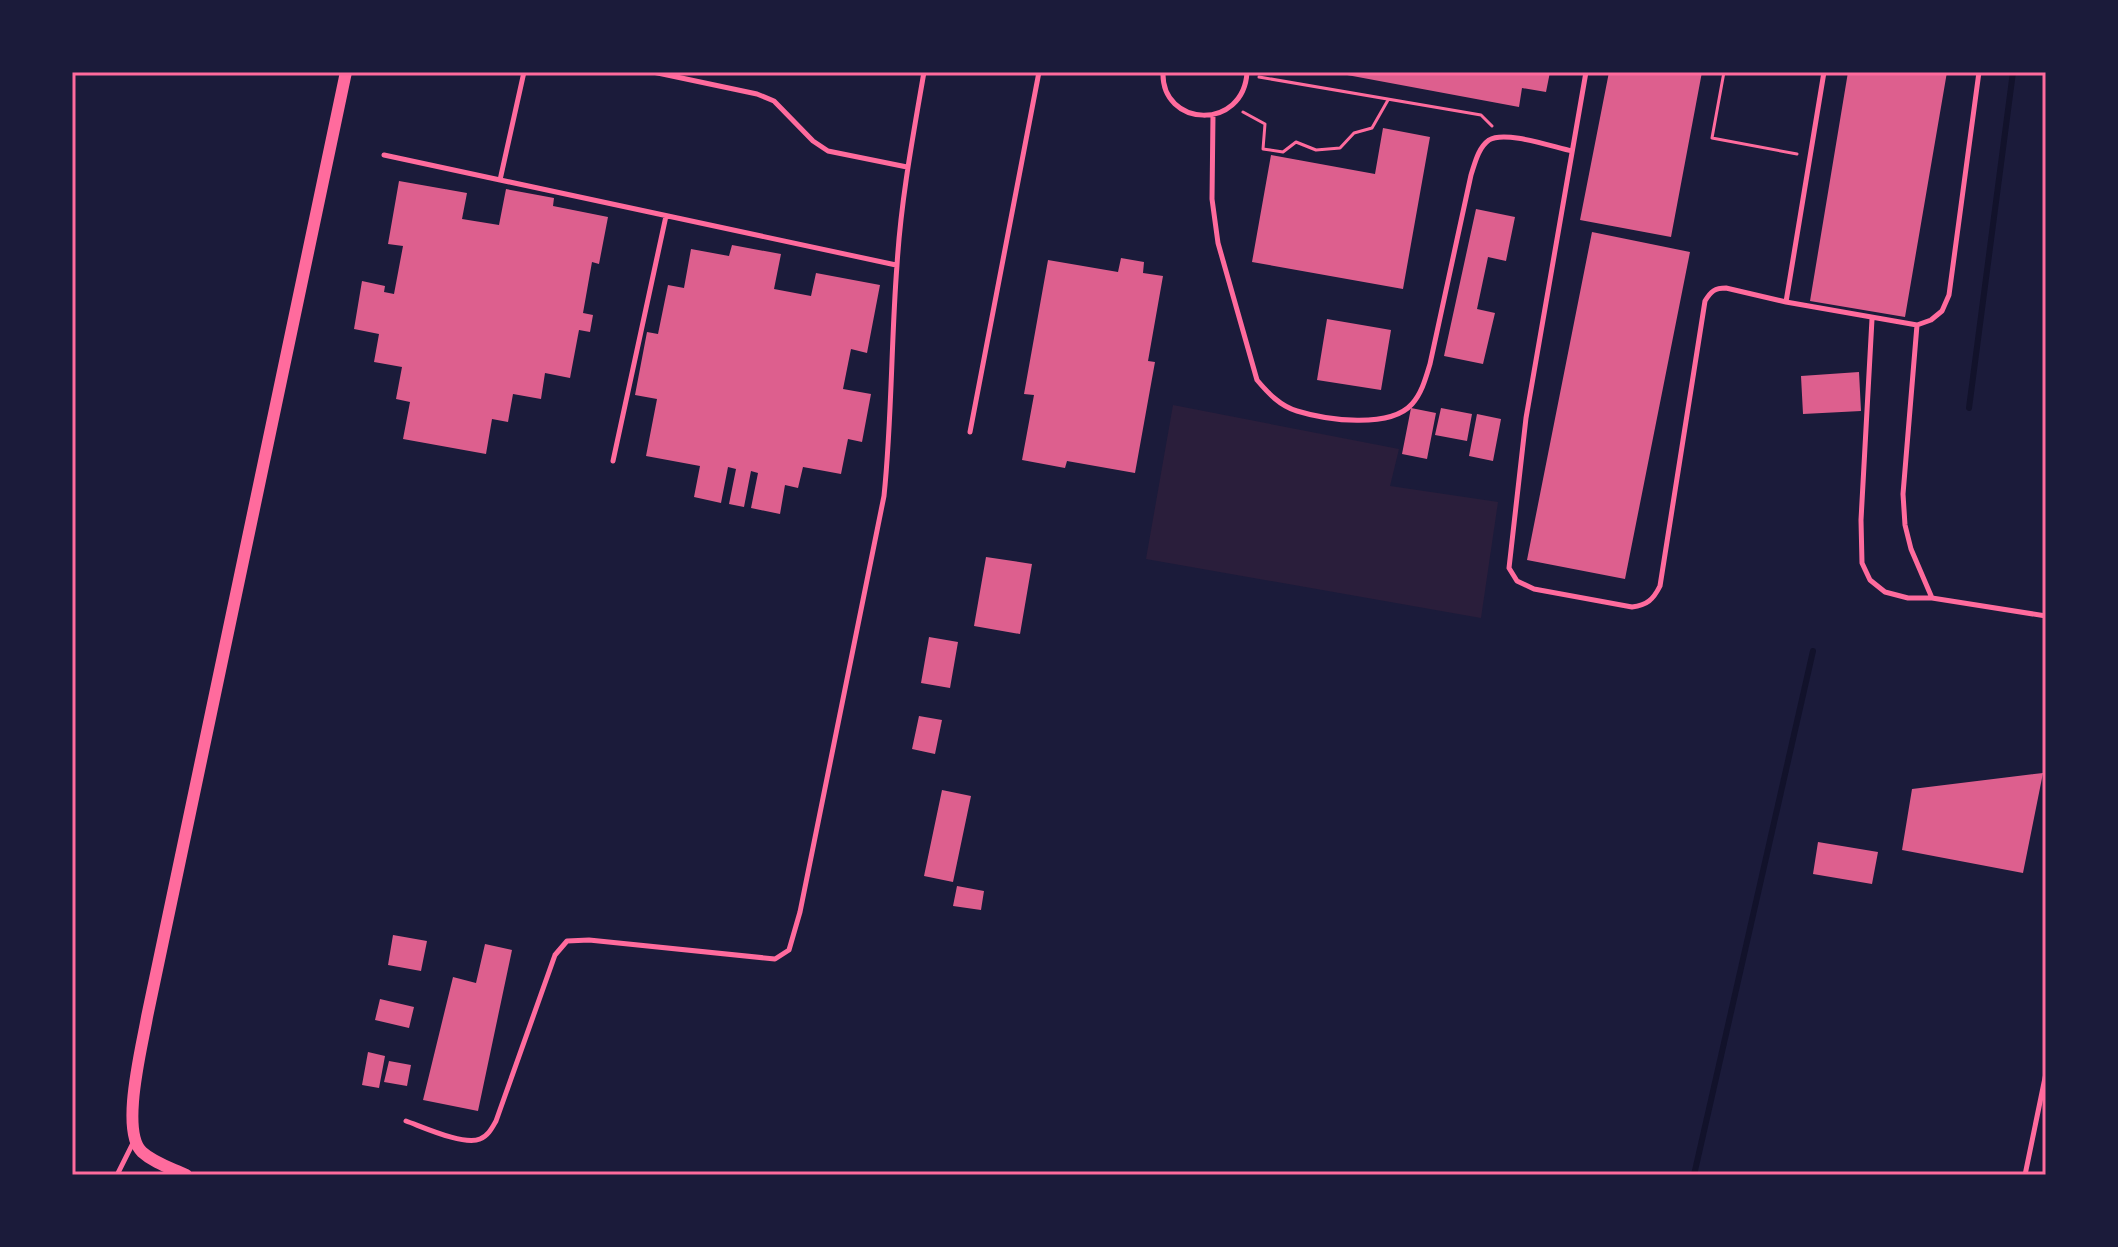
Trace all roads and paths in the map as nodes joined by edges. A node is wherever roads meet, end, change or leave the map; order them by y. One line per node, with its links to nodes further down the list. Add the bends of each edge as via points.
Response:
1 (346, 72): 32 (street, via 147,1017 132,1111)
2 (524, 72): 20 (lane)
3 (653, 72): 19 (lane, via 757,94 774,101 828,151)
4 (924, 72): 19 (lane)
5 (1039, 72): 26 (lane)
6 (1163, 72): 14 (lane, via 1166,93 1175,104 1199,116)
7 (1586, 72): 16 (lane)
8 (1724, 72): 18 (path, via 1712,138)
9 (1824, 72): 18 (lane)
10 (1979, 72): 25 (lane, via 1949,295 1942,311)
11 (1247, 74): 12 (path); 13 (lane, via 1244,89)
12 (1388, 100): 13 (path, via 1372,128 1354,133 1340,148 1316,150 1296,142 1283,152 1263,149 1265,124); 15 (path, via 1481,115)
13 (1231, 106): 14 (lane)
14 (1213, 115): 15 (lane, via 1212,199 1218,243 1257,380 1296,411 1375,422 1411,405 1422,387 1471,175 1488,141)
15 (1502, 135): 16 (lane)
16 (1572, 151): 23 (lane, via 1526,418 1510,549 1509,568 1517,581 1534,589 1632,607 1654,599 1705,301 1716,288 1726,288)
17 (384, 155): 20 (lane)
18 (1809, 157): 23 (lane)
19 (907, 167): 22 (lane)
20 (500, 180): 21 (lane)
21 (666, 216): 22 (lane); 27 (lane)
22 (896, 265): 31 (lane, via 883,507 789,950 775,959 567,941 555,955 488,1134 466,1141)
23 (1786, 302): 24 (lane)
24 (1872, 319): 25 (lane); 28 (lane, via 1862,563 1870,580 1885,592)
25 (1917, 325): 28 (lane, via 1903,494 1911,549)
26 (970, 432)
27 (613, 461)
28 (1932, 598): 29 (lane)
29 (2046, 616)
30 (2046, 1073): 35 (lane)
31 (406, 1121)
32 (134, 1140): 33 (lane); 34 (street, via 157,1163)
33 (117, 1175)
34 (186, 1175)
35 (2025, 1175)

